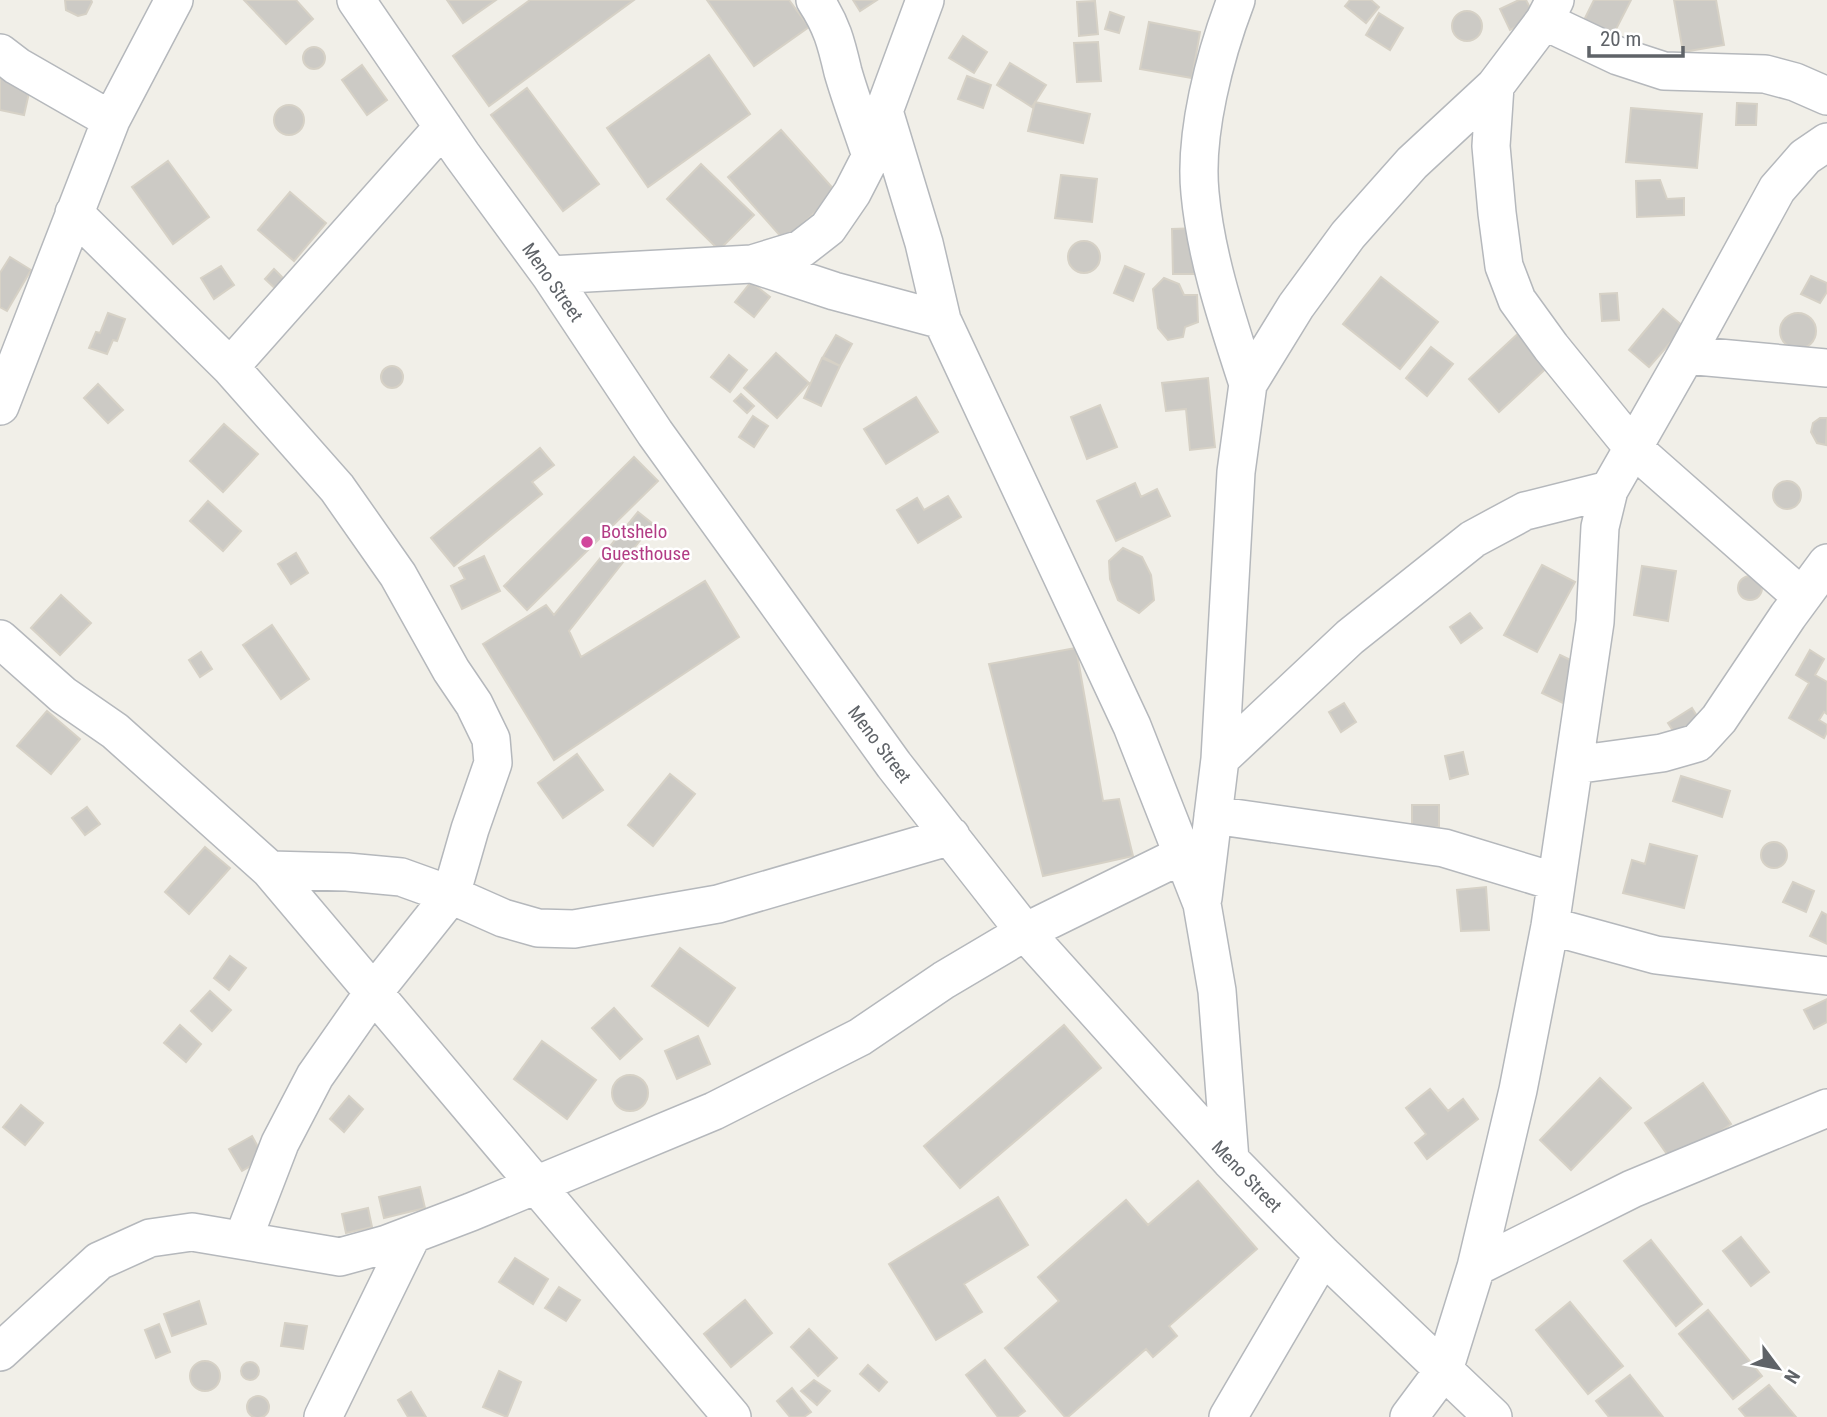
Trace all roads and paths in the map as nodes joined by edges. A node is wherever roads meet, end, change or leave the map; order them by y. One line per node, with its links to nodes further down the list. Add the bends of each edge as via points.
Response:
1 (174, 0): 11 (street)
2 (356, 0): 12 (street, Meno Street)
3 (815, 0): 14 (street, via 838,45)
4 (925, 0): 10 (street)
5 (1236, 0): 22 (street, via 1211,85 1199,191 1225,312)
6 (1549, 11): 8 (street); 9 (street, via 1618,57 1664,71 1765,74)
7 (0, 53): 11 (street)
8 (1495, 86): 22 (street, via 1412,163 1348,235 1296,306); 24 (street, via 1491,146 1504,266 1517,300)
9 (1827, 96)
10 (884, 111): 14 (street); 18 (street)
11 (111, 120): 15 (street)
12 (443, 127): 17 (street, Meno Street); 20 (street)
13 (1827, 142): 19 (street, via 1805,157 1777,189)
14 (871, 156): 16 (street, via 828,228 801,249)
15 (74, 213): 20 (street); 23 (street)
16 (752, 264): 17 (street); 18 (street)
17 (550, 275): 32 (street, Meno Street, via 663,444)
18 (942, 320): 33 (street, via 1132,726)
19 (1686, 355): 21 (street); 24 (street)
20 (230, 367): 36 (street, via 337,488 398,575 491,739 493,763)
21 (1827, 368)
22 (1248, 384): 29 (street, via 1236,472)
23 (0, 406)
24 (1633, 448): 25 (street); 27 (street)
25 (1609, 489): 29 (street, via 1525,510 1473,539 1350,637); 30 (street, via 1600,527 1595,622)
26 (1827, 563): 27 (street)
27 (1802, 597): 30 (street, via 1719,719 1697,743)
28 (0, 639): 34 (street, via 63,695 115,731)
29 (1220, 759): 31 (street)
30 (1574, 765): 35 (street)
31 (1213, 815): 35 (street, via 1444,848); 37 (street)
32 (951, 836): 36 (street, via 718,904 574,929 538,928); 39 (street, Meno Street)
33 (1184, 854): 37 (street); 39 (street)
34 (270, 870): 36 (street, via 401,877); 41 (street)
35 (1556, 882): 38 (street)
36 (451, 895): 41 (street)
37 (1202, 904): 43 (street, via 1218,1003)
38 (1550, 926): 40 (street, via 1656,955); 48 (street, via 1518,1090)
39 (1025, 932): 43 (street, Meno Street); 44 (street, via 860,1037 714,1111)
40 (1827, 976)
41 (373, 993): 44 (street); 46 (street, via 315,1076 286,1132)
42 (1827, 1108): 48 (street, via 1632,1189)
43 (1230, 1160): 47 (street, Meno Street)
44 (536, 1185): 45 (street); 52 (street)
45 (412, 1235): 46 (street, via 340,1257); 51 (street)
46 (243, 1239): 49 (street, via 191,1232 150,1238 99,1261)
47 (1323, 1255): 50 (street, Meno Street); 53 (street)
48 (1476, 1267): 50 (street)
49 (6, 1338)
50 (1444, 1370): 54 (street); 55 (street, Meno Street)
51 (323, 1417)
52 (732, 1417)
53 (1228, 1417)
54 (1409, 1417)
55 (1493, 1417)

